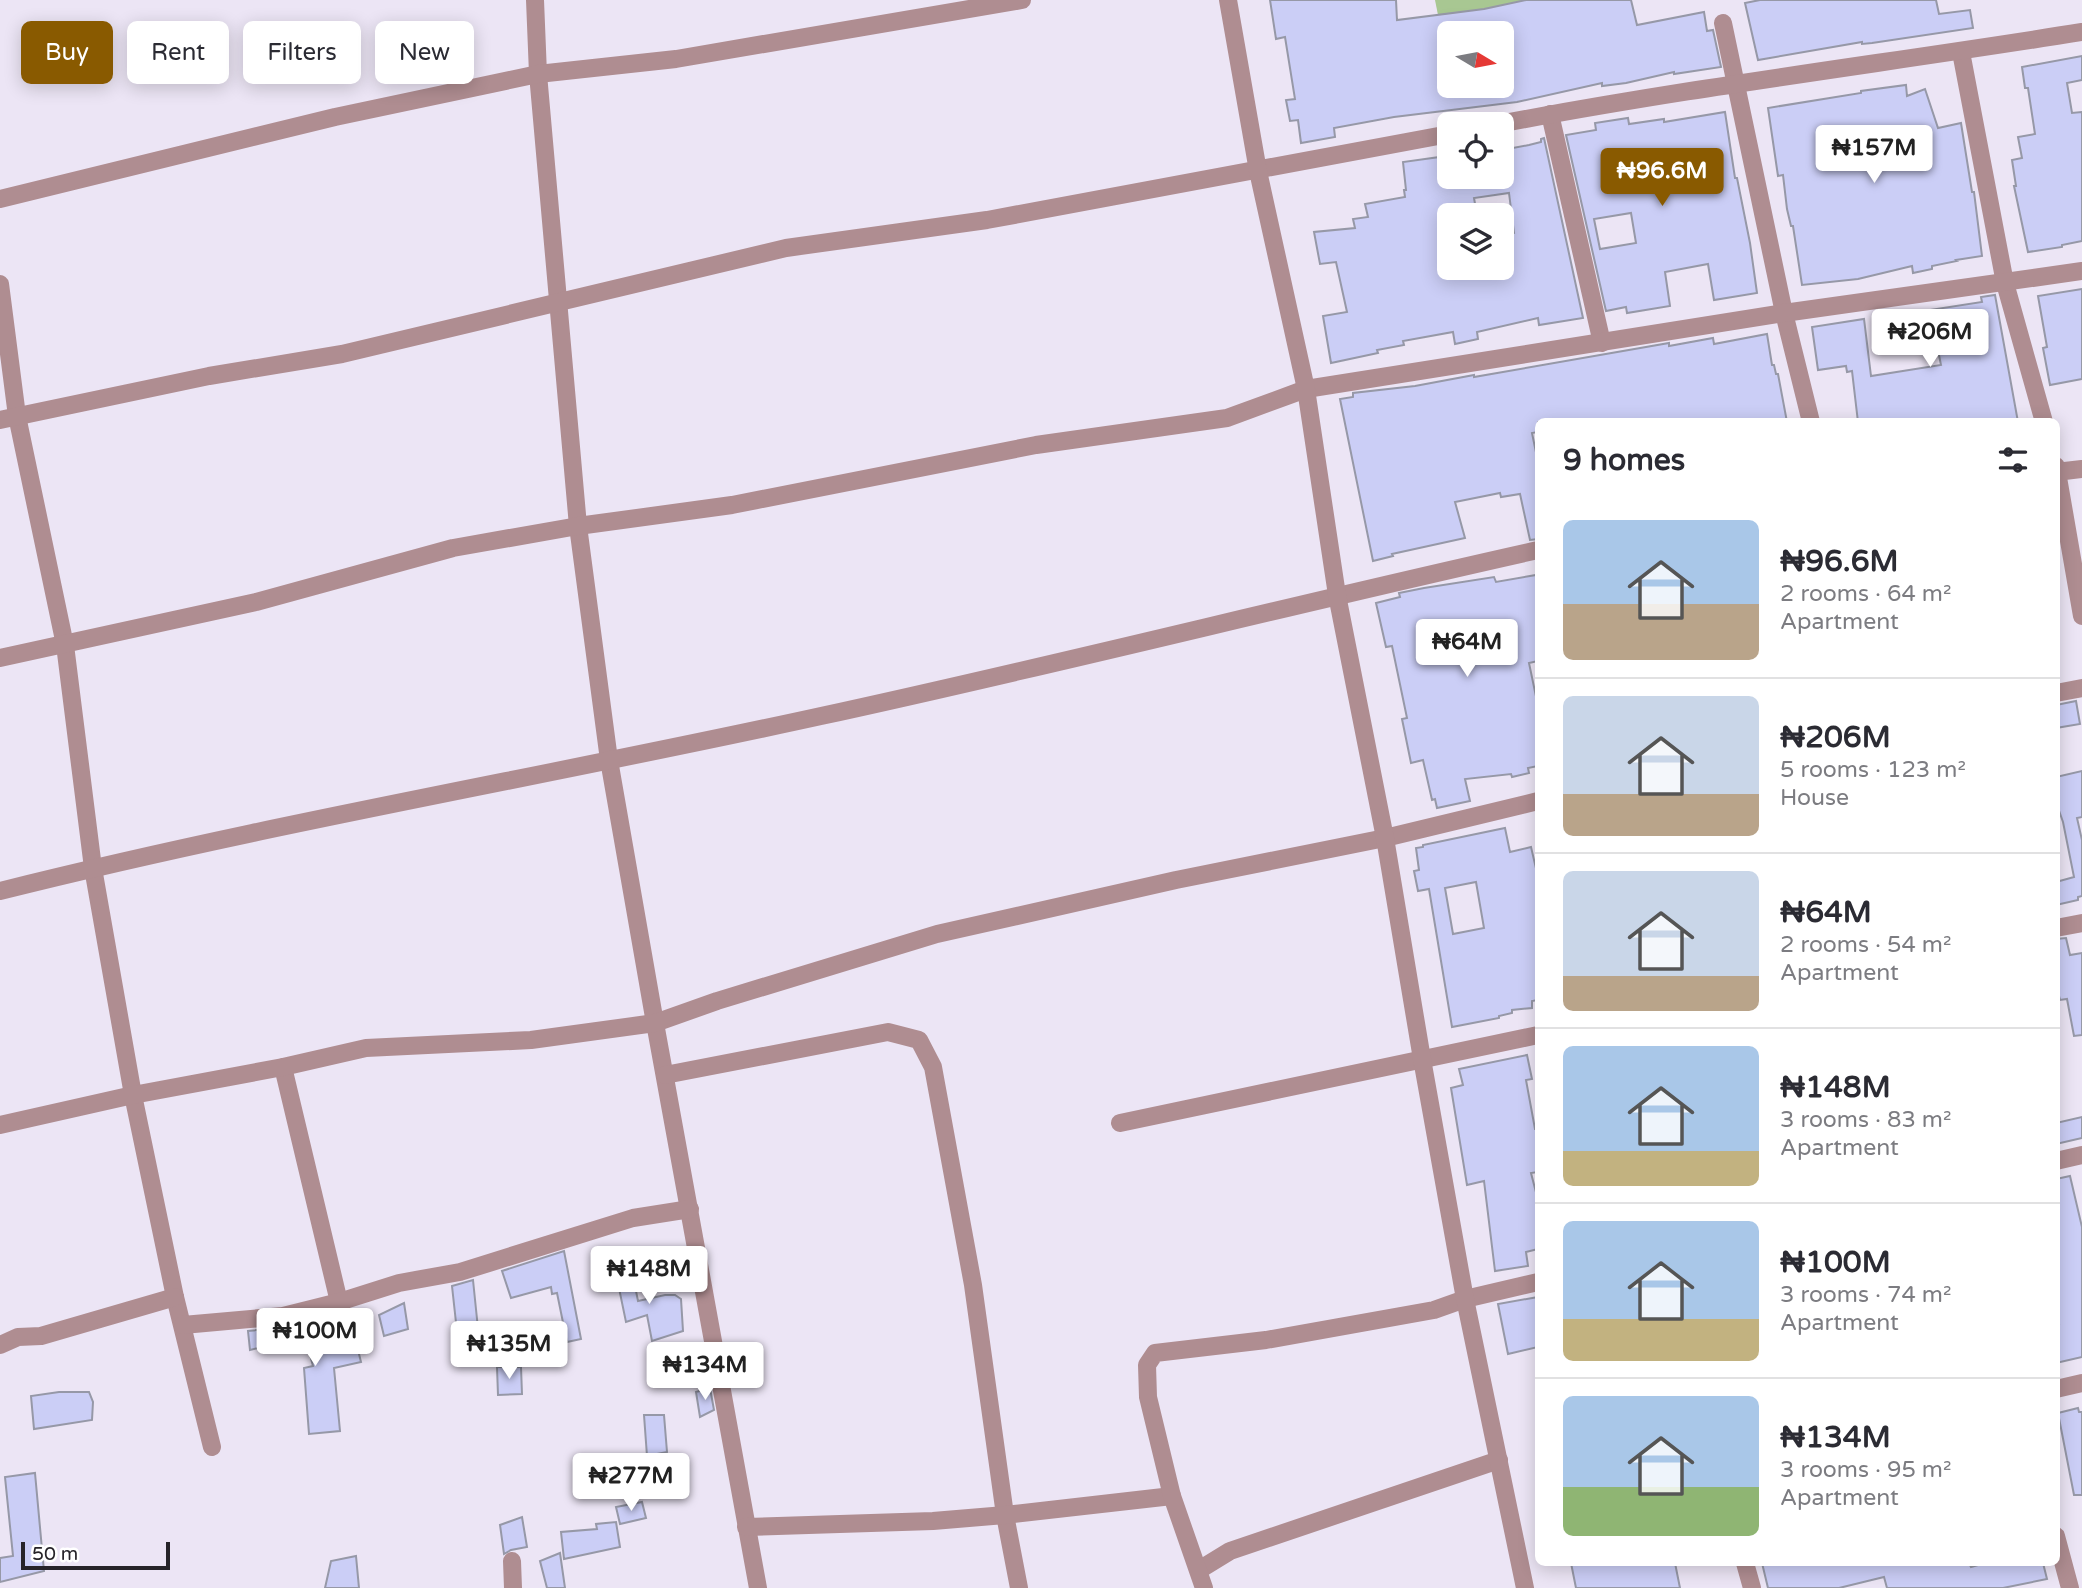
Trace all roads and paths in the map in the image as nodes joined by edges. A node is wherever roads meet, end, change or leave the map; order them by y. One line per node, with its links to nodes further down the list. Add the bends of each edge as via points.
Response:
1 (535, 0): 7 (street)
2 (1022, 0): 7 (street, via 676,58)
3 (1228, 0): 12 (street)
4 (1723, 23): 8 (street)
5 (2082, 32): 6 (street)
6 (1961, 52): 8 (street); 15 (street)
7 (538, 74): 13 (street, via 335,117); 17 (street)
8 (1737, 82): 9 (street); 18 (street)
9 (1550, 114): 10 (street); 19 (street)
10 (1514, 121)
11 (1437, 136): 12 (street)
12 (1258, 171): 17 (street, via 987,220 786,248); 20 (street)
13 (0, 199)
14 (2082, 271): 15 (street)
15 (2005, 283): 18 (street); 23 (street)
16 (0, 284): 21 (street)
17 (559, 300): 21 (street, via 342,354); 27 (street)
18 (1784, 313): 19 (street); 22 (street)
19 (1602, 343): 20 (street)
20 (1306, 389): 27 (street, via 1227,418 1035,446 732,505); 29 (street)
21 (8, 418): 31 (street)
22 (1810, 418)
23 (2043, 418)
24 (2082, 469): 25 (street)
25 (2060, 470)
26 (2060, 488): 30 (street)
27 (578, 526): 31 (street, via 453,548 256,602); 35 (street)
28 (1535, 551): 29 (street)
29 (1338, 595): 35 (street, via 819,717); 37 (street)
30 (2082, 616)
31 (65, 645): 32 (street); 38 (street)
32 (0, 658)
33 (2082, 688): 34 (street)
34 (2060, 692)
35 (609, 760): 38 (street); 42 (street)
36 (1535, 802): 37 (street)
37 (1385, 838): 42 (street, via 937,934); 44 (street)
38 (93, 868): 39 (street); 47 (street)
39 (0, 891)
40 (2082, 923): 41 (street)
41 (2060, 927)
42 (654, 1023): 45 (street, via 531,1040 366,1048); 46 (street)
43 (1535, 1036): 44 (street)
44 (1422, 1059): 48 (street); 55 (street)
45 (284, 1066): 47 (street); 56 (street)
46 (665, 1075): 52 (street); 64 (street, via 888,1032 919,1040 933,1067 973,1285)
47 (133, 1095): 49 (street); 54 (street)
48 (1120, 1123)
49 (0, 1125)
50 (2082, 1155): 51 (street)
51 (2060, 1160)
52 (690, 1209): 56 (street, via 633,1218 460,1272 399,1283); 65 (street)
53 (1535, 1283): 55 (street)
54 (175, 1297): 57 (street); 58 (street)
55 (1465, 1299): 62 (street); 63 (street, via 1434,1310 1266,1340 1155,1353 1147,1365 1148,1397)
56 (339, 1302): 57 (street, via 283,1316)
57 (183, 1325): 61 (street)
58 (0, 1345)
59 (2082, 1384): 60 (street)
60 (2060, 1388)
61 (212, 1447)
62 (1499, 1460): 69 (street, via 1230,1551); 74 (street)
63 (1172, 1496): 64 (street); 69 (street)
64 (1005, 1515): 65 (street); 72 (street)
65 (747, 1527): 71 (street)
66 (2060, 1551): 76 (street)
67 (512, 1561): 70 (street)
68 (1746, 1566): 75 (street)
69 (1199, 1570): 73 (street)
70 (513, 1588)
71 (758, 1588)
72 (1019, 1588)
73 (1204, 1588)
74 (1525, 1588)
75 (1752, 1588)
76 (2070, 1588)

